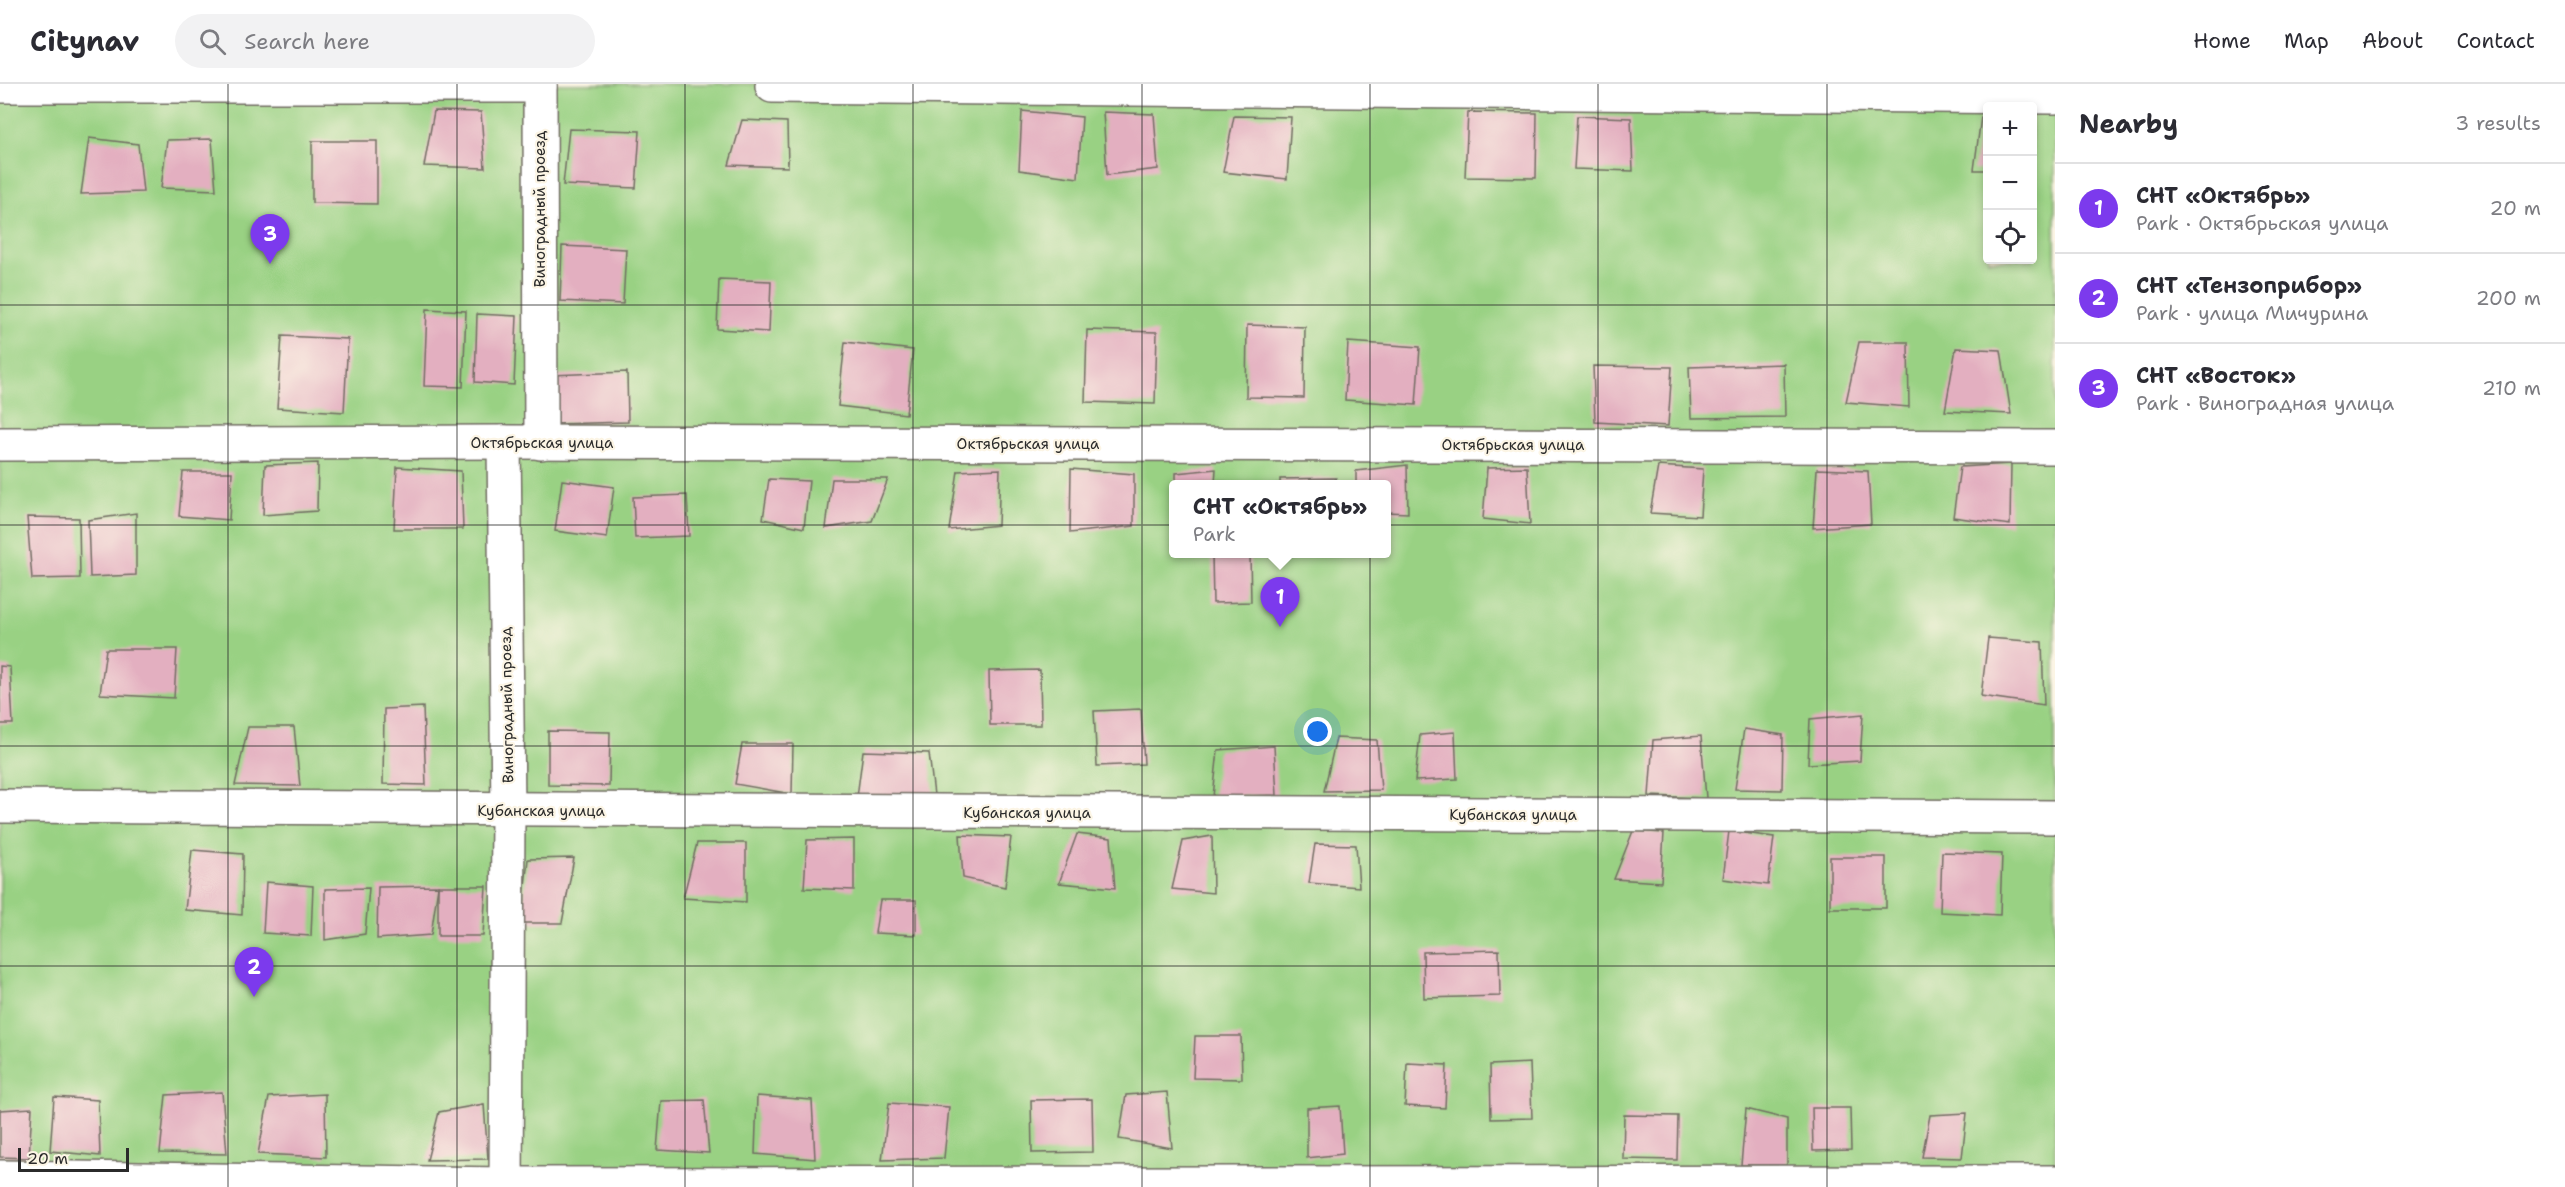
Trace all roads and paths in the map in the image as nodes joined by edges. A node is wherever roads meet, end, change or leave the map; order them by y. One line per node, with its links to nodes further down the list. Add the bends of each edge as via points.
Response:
1 (540, 85): 2 (street); 6 (street, Виноградный проезд)
2 (0, 86)
3 (772, 86): 4 (street)
4 (2055, 97)
5 (504, 442): 6 (street, Октябрьская улица); 7 (street, Октябрьская улица); 10 (street, Виноградный проезд)
6 (541, 442): 8 (street, Октябрьская улица)
7 (0, 444)
8 (2055, 447)
9 (0, 806): 10 (street, Кубанская улица)
10 (508, 810): 11 (street, Кубанская улица); 14 (street, Виноградный проезд)
11 (2055, 817)
12 (0, 1177): 14 (street)
13 (2055, 1182): 14 (street)
14 (506, 1185)

